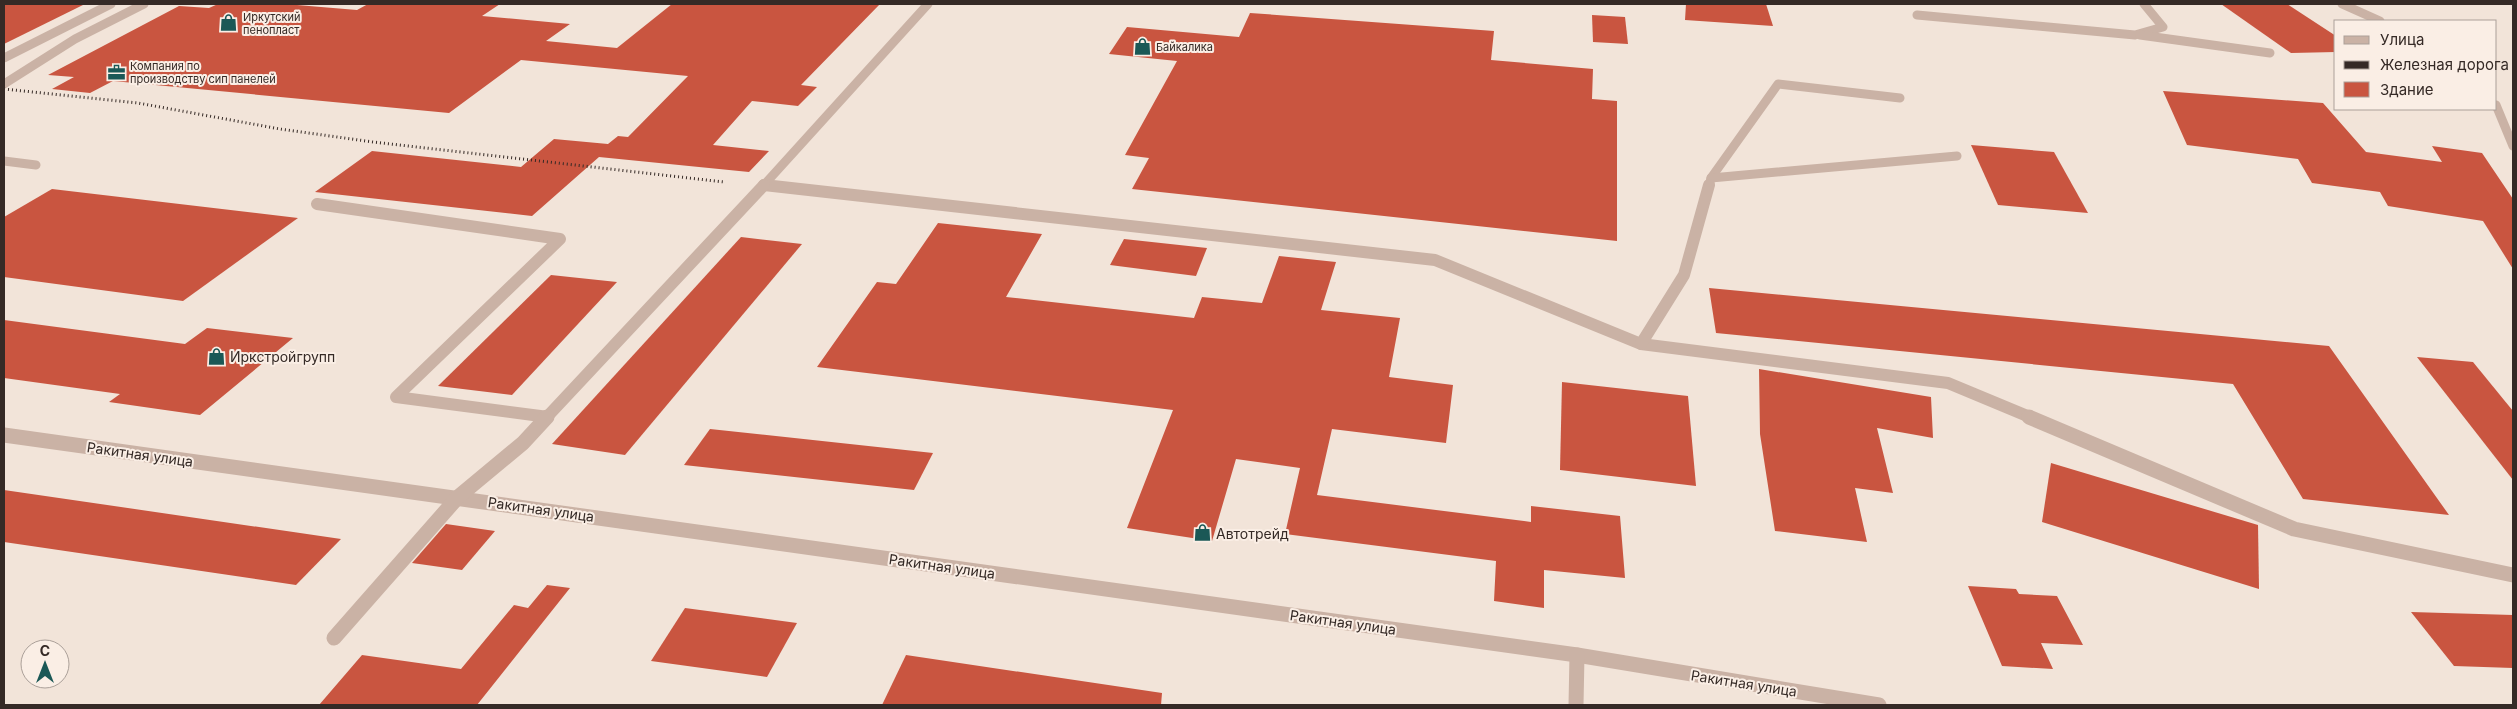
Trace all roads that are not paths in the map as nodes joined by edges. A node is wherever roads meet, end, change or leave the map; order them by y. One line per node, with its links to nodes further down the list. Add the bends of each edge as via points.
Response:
1 (111, 4): 10 (street)
2 (144, 4): 11 (street, via 75,39)
3 (928, 4): 19 (street)
4 (2144, 4): 8 (street, via 2163,27)
5 (2342, 4): 7 (street)
6 (1917, 15): 8 (street)
7 (2378, 20)
8 (2135, 35): 9 (street)
9 (2270, 53)
10 (4, 58)
11 (4, 84)
12 (1900, 98): 18 (street, via 1778,84)
13 (2497, 107): 14 (street)
14 (2513, 146)
15 (1957, 156): 18 (street)
16 (4, 161): 17 (street)
17 (36, 165)
18 (1711, 178): 21 (street, via 1684,275)
19 (764, 185): 21 (street, via 1435,260); 22 (street)
20 (317, 204): 22 (street, via 560,239 396,397)
21 (1641, 344): 25 (street, via 1948,383 2294,528)
22 (548, 417): 24 (street, via 523,443)
23 (4, 435): 24 (street, Ракитная улица)
24 (458, 498): 26 (street); 27 (street, Ракитная улица)
25 (2513, 575)
26 (334, 638)
27 (1577, 655): 28 (street); 29 (street, Ракитная улица)
28 (1576, 705)
29 (1879, 705)

